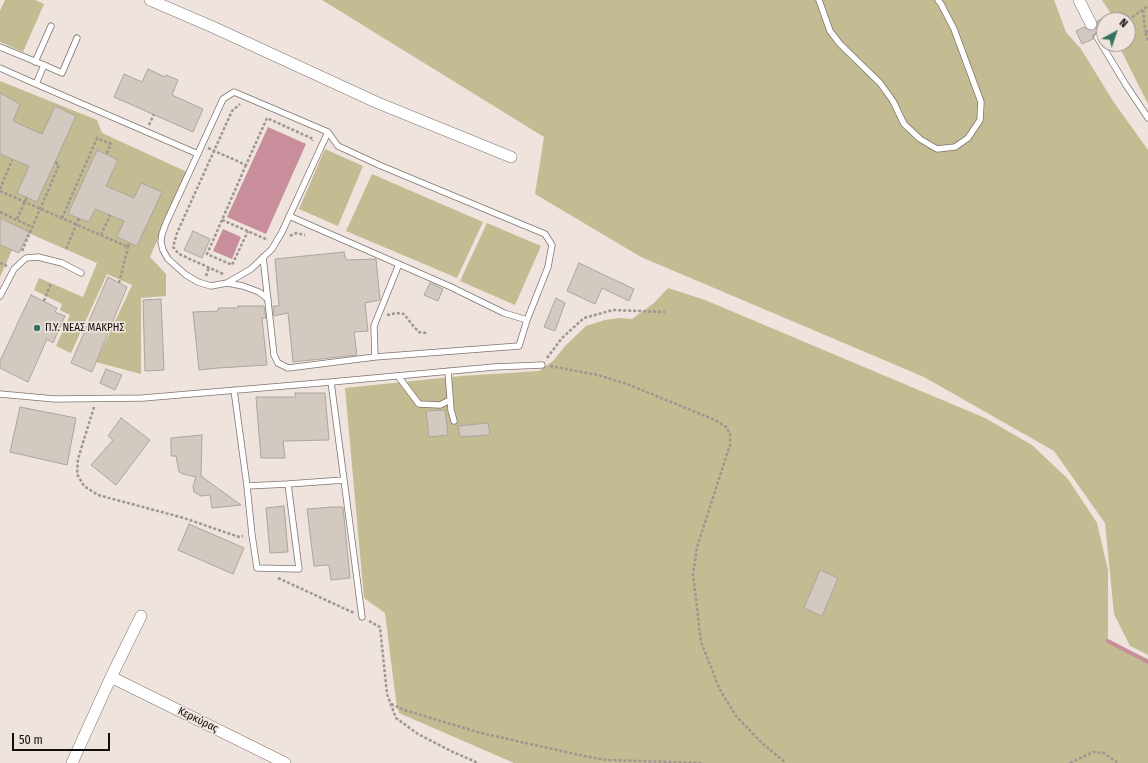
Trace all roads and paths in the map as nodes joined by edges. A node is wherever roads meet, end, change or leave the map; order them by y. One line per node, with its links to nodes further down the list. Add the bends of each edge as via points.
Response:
1 (150, 0): 28 (street, via 378,103)
2 (819, 0): 3 (lane, via 830,31 840,44 880,83 904,124 920,139 937,149 955,147 968,138 980,120 981,102 954,29)
3 (938, 0)
4 (1079, 0): 8 (street)
5 (1148, 6): 6 (path)
6 (1143, 9): 7 (path); 10 (path)
7 (1136, 14)
8 (1091, 24)
9 (51, 26): 16 (lane)
10 (1144, 31): 11 (path); 13 (path)
11 (1148, 32)
12 (77, 38): 17 (lane, via 62,73)
13 (1148, 41)
14 (0, 47): 16 (lane)
15 (1106, 52): 21 (lane)
16 (35, 62): 17 (lane)
17 (44, 65): 19 (lane)
18 (0, 68): 19 (lane)
19 (36, 84): 26 (lane)
20 (247, 97): 22 (lane); 23 (lane, via 234,92 223,99); 25 (path, via 232,111)
21 (1148, 118)
22 (328, 132): 38 (lane); 64 (lane, via 338,146 545,234 552,245 548,267)
23 (202, 146): 25 (path); 26 (lane)
24 (310, 146): 31 (path, via 313,139 267,118)
25 (214, 151): 31 (path); 55 (path, via 173,247 179,254)
26 (198, 154): 58 (lane, via 166,223 161,242 168,259 186,275 211,286)
27 (106, 155): 39 (path, via 111,144 97,138)
28 (511, 157)
29 (12, 160): 32 (path)
30 (55, 162): 35 (path, via 60,165)
31 (246, 165): 42 (path)
32 (0, 190): 34 (path)
33 (26, 197): 34 (path)
34 (25, 201): 35 (path); 41 (path)
35 (40, 208): 39 (path); 44 (path)
36 (0, 212): 41 (path)
37 (110, 215): 46 (path)
38 (289, 216): 51 (lane, via 272,249); 52 (lane)
39 (62, 218): 43 (path)
40 (79, 218): 43 (path)
41 (17, 220): 44 (path)
42 (222, 220): 45 (path); 45 (path, via 207,254 232,265)
43 (77, 224): 46 (path); 50 (path)
44 (32, 227): 53 (path)
45 (248, 231): 47 (path)
46 (101, 235): 49 (path)
47 (268, 240)
48 (129, 242): 49 (path)
49 (128, 247): 57 (path)
50 (66, 249)
51 (263, 258): 55 (lane); 60 (lane)
52 (399, 264): 63 (lane); 64 (lane, via 504,313)
53 (14, 269): 54 (lane, via 26,258 38,257 62,263); 59 (lane)
54 (81, 273)
55 (234, 279): 58 (lane)
56 (51, 283): 61 (path)
57 (119, 283)
58 (227, 283): 60 (lane, via 259,292)
59 (0, 296)
60 (268, 299): 66 (lane, via 274,355 278,363 288,368)
61 (44, 301)
62 (665, 312): 67 (path, via 613,310 584,318 562,338)
63 (379, 313): 65 (path, via 388,316 404,314 419,332); 66 (lane, via 374,326)
64 (527, 320): 66 (lane, via 519,346)
65 (427, 333)
66 (375, 357)
67 (542, 365): 68 (lane, via 494,366); 89 (path, via 598,375 627,384 715,420 726,427 730,434 730,445 697,547 693,574 701,642 720,690 736,716)
68 (448, 371): 69 (lane); 74 (lane)
69 (398, 376): 70 (lane); 74 (lane, via 419,404 440,405)
70 (331, 382): 71 (lane); 76 (lane)
71 (234, 390): 73 (lane, via 143,398); 78 (lane)
72 (0, 394): 73 (lane, via 55,399)
73 (96, 399): 79 (path, via 78,459 77,474 84,486 98,495 184,518 238,537)
74 (450, 400): 75 (lane)
75 (454, 421)
76 (344, 480): 77 (lane); 82 (lane)
77 (288, 484): 78 (lane); 79 (lane, via 299,569 257,568)
78 (247, 486): 79 (lane)
79 (252, 535)
80 (278, 578): 82 (path)
81 (141, 616): 83 (street)
82 (362, 617): 84 (path, via 380,627 387,694)
83 (111, 677): 85 (street); 86 (street, Κερκύρας)
84 (391, 704): 87 (path, via 396,718 418,734); 88 (path, via 481,733 584,756 607,760)
85 (75, 762)
86 (286, 763)
87 (478, 763)
88 (702, 763)
89 (786, 763)
90 (1070, 763): 91 (path, via 1093,752 1104,754)
91 (1118, 763)

